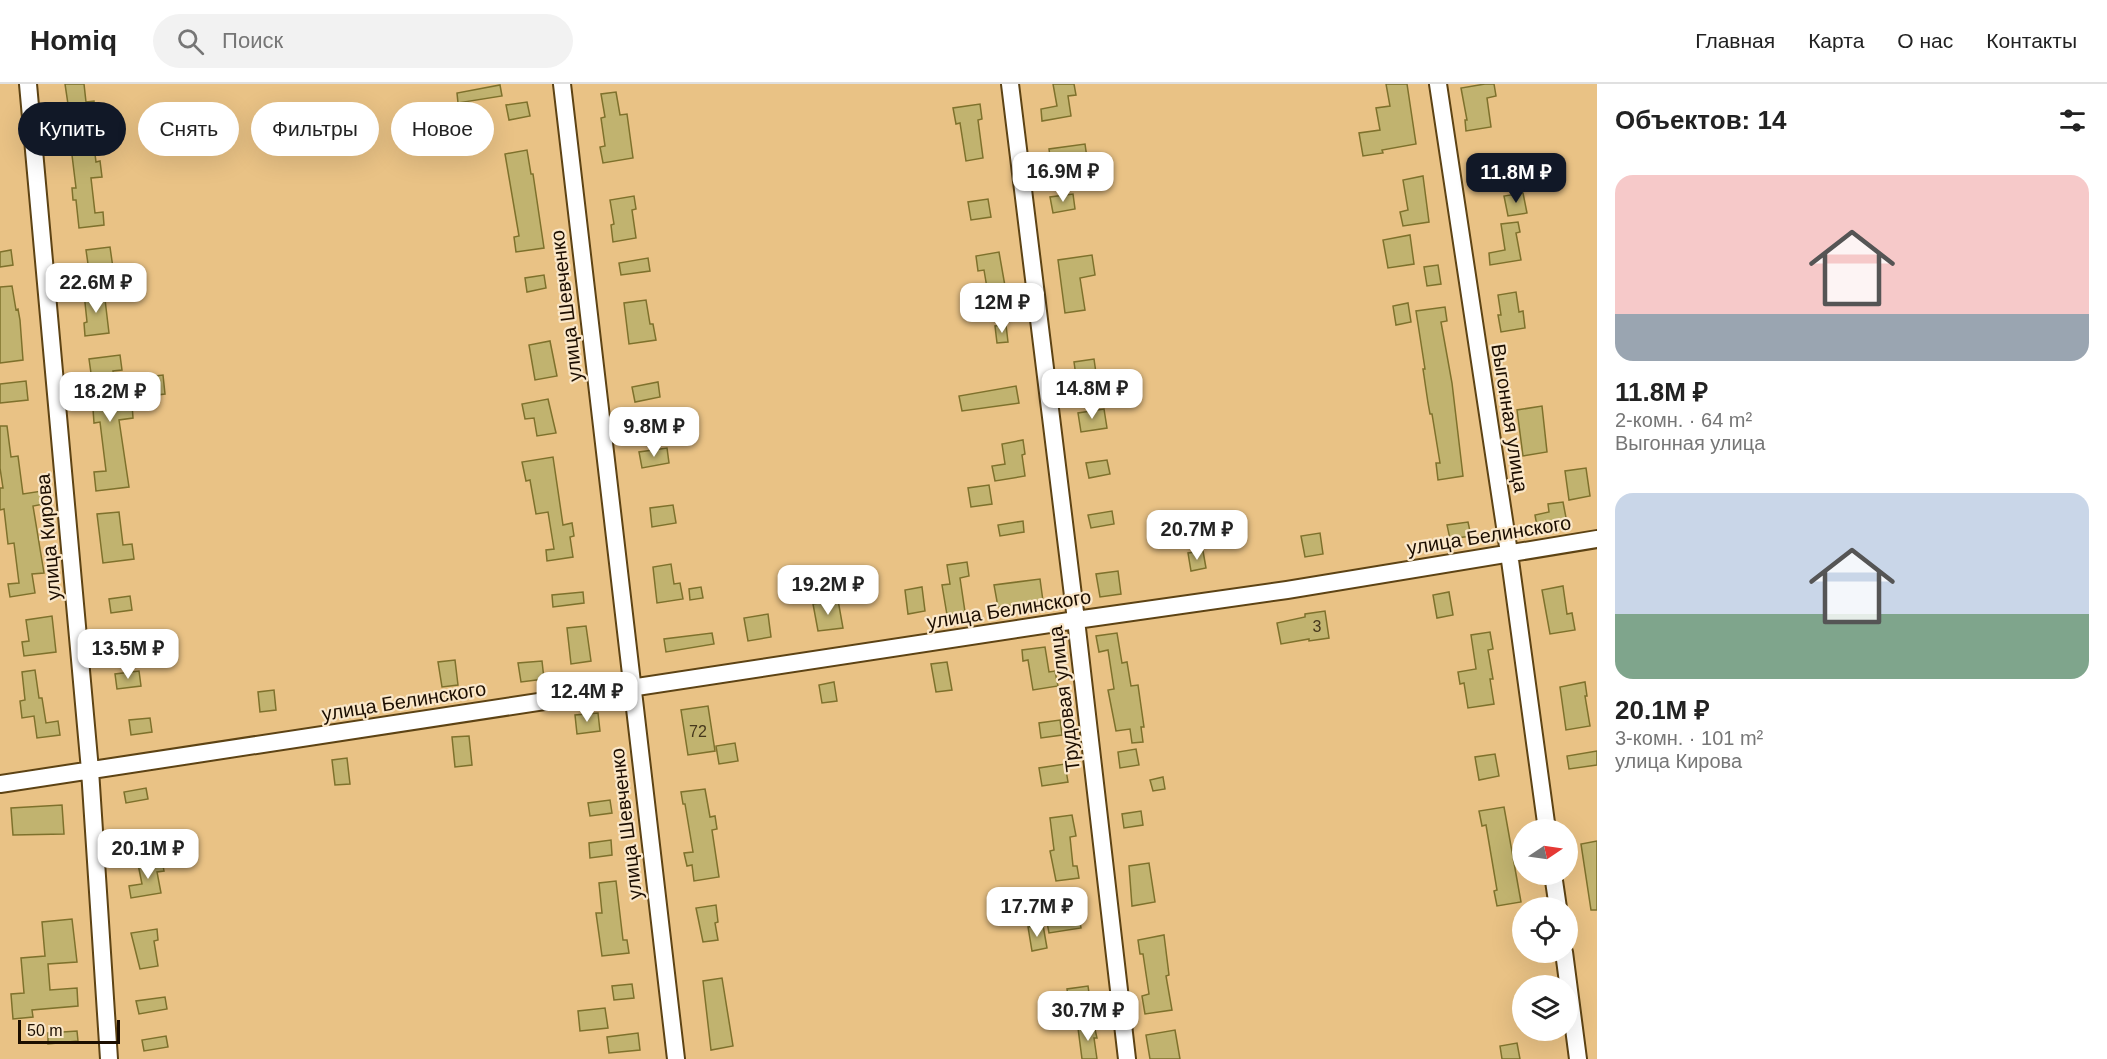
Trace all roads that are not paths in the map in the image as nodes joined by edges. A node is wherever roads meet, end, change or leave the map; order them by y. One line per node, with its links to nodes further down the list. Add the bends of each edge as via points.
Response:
1 (28, 84): 9 (street, улица Кирова)
2 (562, 84): 8 (street, улица Шевченко)
3 (1010, 84): 7 (street, Трудовая улица)
4 (1438, 84): 6 (street, Выгонная улица)
5 (1597, 539): 6 (street, улица Белинского)
6 (1509, 553): 7 (street, улица Белинского); 11 (street, Выгонная улица)
7 (1076, 620): 8 (street, улица Белинского); 15 (street, Трудовая улица)
8 (631, 688): 9 (street, улица Белинского); 14 (street, улица Шевченко)
9 (90, 770): 10 (street, улица Белинского); 13 (street, улица Кирова)
10 (0, 784)
11 (1545, 819)
12 (1565, 963): 16 (street)
13 (109, 1059)
14 (676, 1059)
15 (1127, 1059)
16 (1578, 1059)

